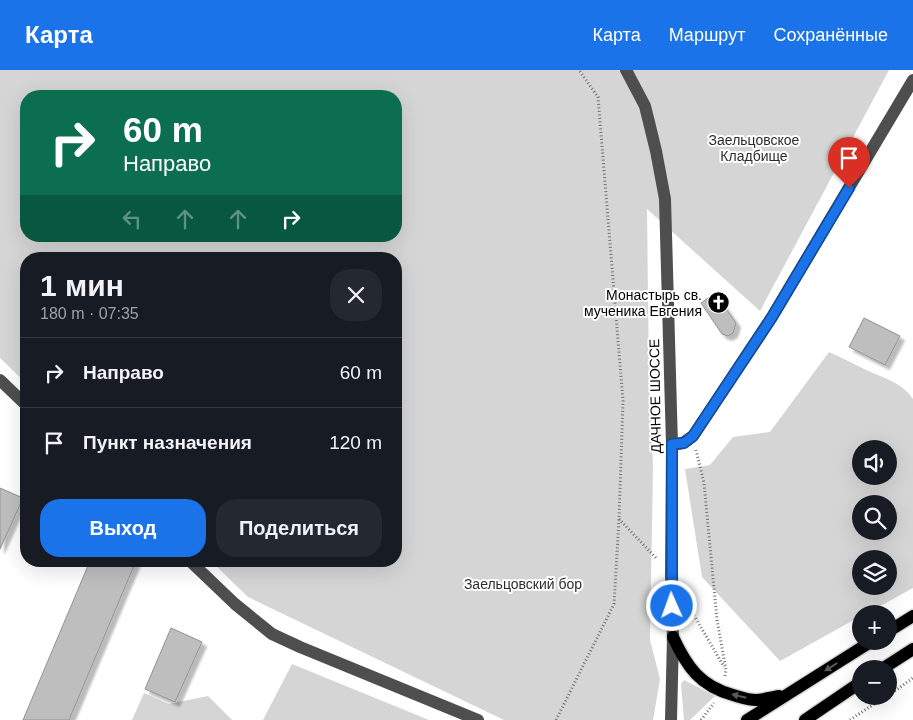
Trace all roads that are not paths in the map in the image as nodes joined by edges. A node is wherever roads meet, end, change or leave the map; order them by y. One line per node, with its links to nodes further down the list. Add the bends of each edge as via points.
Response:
1 (626, 70): 5 (street, ДАЧНОЕ ШОССЕ, via 645,106 664,199)
2 (913, 80): 5 (street, via 772,317 693,436 684,443)
3 (0, 380): 4 (street)
4 (20, 399)
5 (672, 444): 9 (street, ДАЧНОЕ ШОССЕ)
6 (196, 567): 15 (street, via 272,634)
7 (913, 616): 8 (main road)
8 (897, 626)
9 (673, 638): 14 (main road, one-way to 9, via 757,700 712,688 684,660); 16 (street, ДАЧНОЕ ШОССЕ)
10 (913, 649): 12 (main road)
11 (857, 650): 14 (main road, one-way to 14)
12 (896, 660)
13 (852, 688): 18 (main road)
14 (786, 694): 17 (main road)
15 (478, 720)
16 (671, 720)
17 (748, 720)
18 (804, 720)

